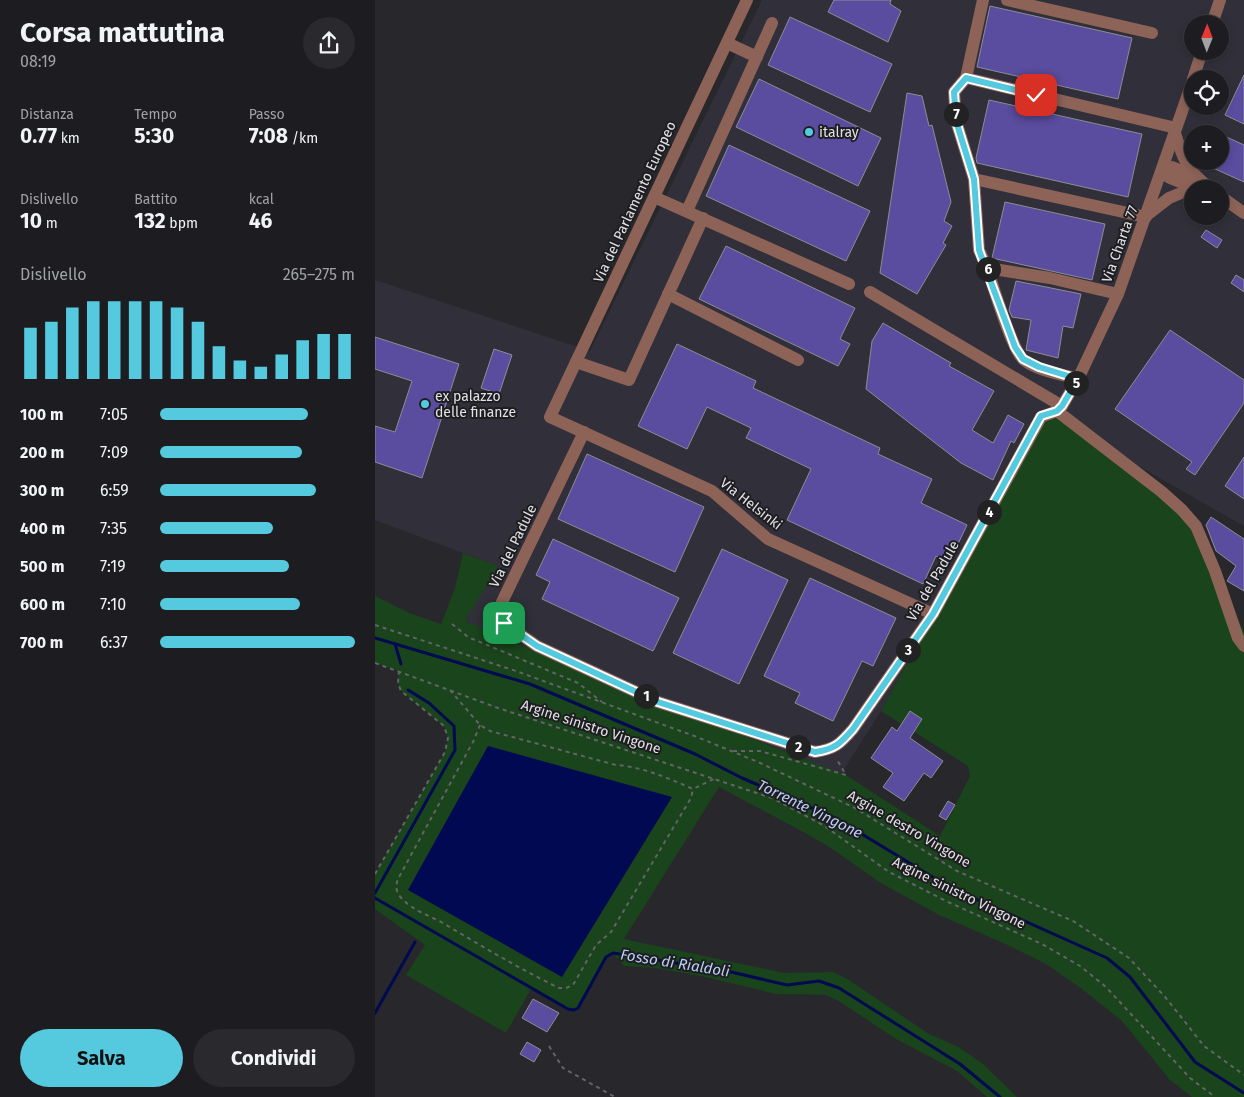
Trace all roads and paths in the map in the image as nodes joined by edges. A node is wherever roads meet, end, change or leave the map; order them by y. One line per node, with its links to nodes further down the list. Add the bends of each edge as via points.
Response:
1 (747, 0): 8 (street, Via del Parlamento Europeo)
2 (983, 0): 10 (street)
3 (1007, 0): 7 (street)
4 (1220, 0): 5 (street)
5 (1215, 15)
6 (772, 23): 9 (street)
7 (1152, 33)
8 (727, 42): 9 (street); 18 (street, Via del Parlamento Europeo)
9 (757, 57): 20 (street)
10 (966, 78): 12 (street); 14 (street, via 954,92 956,121)
11 (1184, 105): 12 (street, Via Charta 77)
12 (1175, 131): 13 (street, Via Charta 77); 15 (street)
13 (1161, 172): 16 (street); 22 (street, Via Charta 77)
14 (974, 179): 22 (street); 24 (street, via 979,250)
15 (1193, 180)
16 (1184, 182)
17 (1184, 190): 22 (street)
18 (654, 197): 20 (street); 30 (street, Via del Parlamento Europeo)
19 (1229, 203): 21 (street)
20 (687, 211): 23 (street)
21 (1244, 213)
22 (1146, 217): 28 (street, Via Charta 77)
23 (703, 218): 25 (street); 27 (street)
24 (987, 268): 28 (street); 31 (street, via 1015,347 1023,359)
25 (849, 284)
26 (870, 292): 32 (street)
27 (669, 294): 29 (street); 30 (street, via 629,380)
28 (1118, 294): 31 (street, Via Charta 77)
29 (798, 360)
30 (576, 362): 33 (street, Via del Parlamento Europeo)
31 (1078, 379): 32 (street, Via Charta 77)
32 (1060, 409): 35 (street, Via del Padule, via 1041,416); 38 (street, via 1163,492 1195,526 1215,570 1238,638)
33 (550, 416): 34 (street, Via Helsinki)
34 (584, 432): 35 (street, Via Helsinki, via 711,491 768,539); 44 (street, Via del Padule, via 503,602 504,623 537,646 658,702 815,752)
35 (933, 614): 44 (street, Via del Padule, via 853,729)
36 (452, 624): 42 (path, via 468,636 578,683)
37 (375, 625): 42 (path, Argine destro Vingone, via 517,671)
38 (1244, 646)
39 (375, 663): 40 (path, Argine sinistro Vingone)
40 (399, 671): 41 (path, Argine sinistro Vingone); 48 (path, via 401,691 444,726 448,738 445,752)
41 (449, 689): 43 (path); 46 (path, Argine sinistro Vingone, via 498,708)
42 (604, 704): 45 (path, Argine destro Vingone)
43 (480, 725): 47 (path, via 489,731 616,765 631,766); 47 (path, via 399,877 397,893 421,912 495,956 559,988 573,985 597,945 611,932 691,798)
44 (831, 749): 45 (path, via 846,775 760,751)
45 (732, 751): 50 (path, Argine destro Vingone, via 855,808 957,871 1073,921 1129,958 1204,1046)
46 (716, 778): 47 (path); 52 (path, Argine sinistro Vingone, via 773,798 823,825 889,872 1042,944 1080,966 1107,987 1190,1078)
47 (693, 789)
48 (375, 874)
49 (549, 1046): 51 (path, via 563,1068)
50 (1244, 1075)
51 (615, 1097)
52 (1215, 1097)

